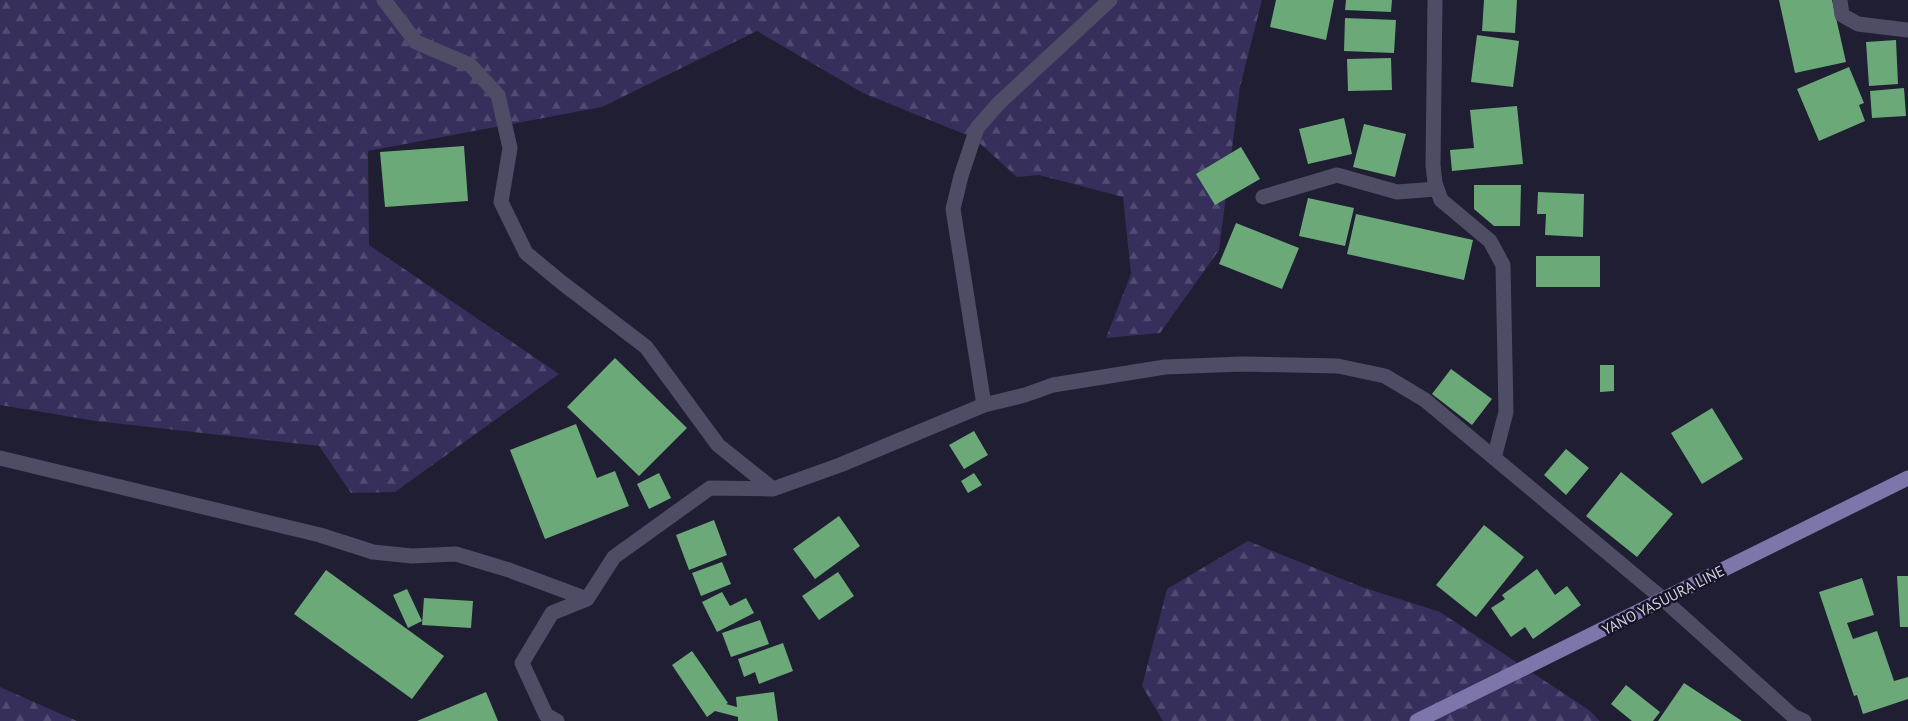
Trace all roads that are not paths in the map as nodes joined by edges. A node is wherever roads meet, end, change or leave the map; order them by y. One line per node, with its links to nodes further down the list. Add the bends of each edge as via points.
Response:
1 (384, 0): 12 (street, via 416,42 470,65 498,95 510,148 500,202 526,253 646,347 718,444)
2 (1110, 0): 8 (street, via 999,103 977,128 961,176 953,209)
3 (1435, 0): 6 (street, via 1433,165)
4 (1840, 0): 5 (street, via 1842,15 1858,24)
5 (1908, 30)
6 (1437, 189): 7 (street, via 1397,192 1337,175); 10 (street, via 1440,200 1490,241 1503,265 1506,412)
7 (1263, 197)
8 (984, 405): 10 (street, via 1053,385 1165,367 1242,364 1338,366 1385,376 1417,395); 12 (street, via 840,465)
9 (0, 458): 13 (street, via 320,535 373,552 412,556 456,554)
10 (1494, 458): 14 (street)
11 (1908, 478): 14 (main road, YANO YASUURA LINE)
12 (773, 488): 13 (street, via 710,488 614,557)
13 (588, 599): 16 (street, via 552,613 522,663 546,715)
14 (1664, 600): 15 (street); 17 (main road, YANO YASUURA LINE)
15 (1796, 719)
16 (557, 721)
17 (1417, 721)

